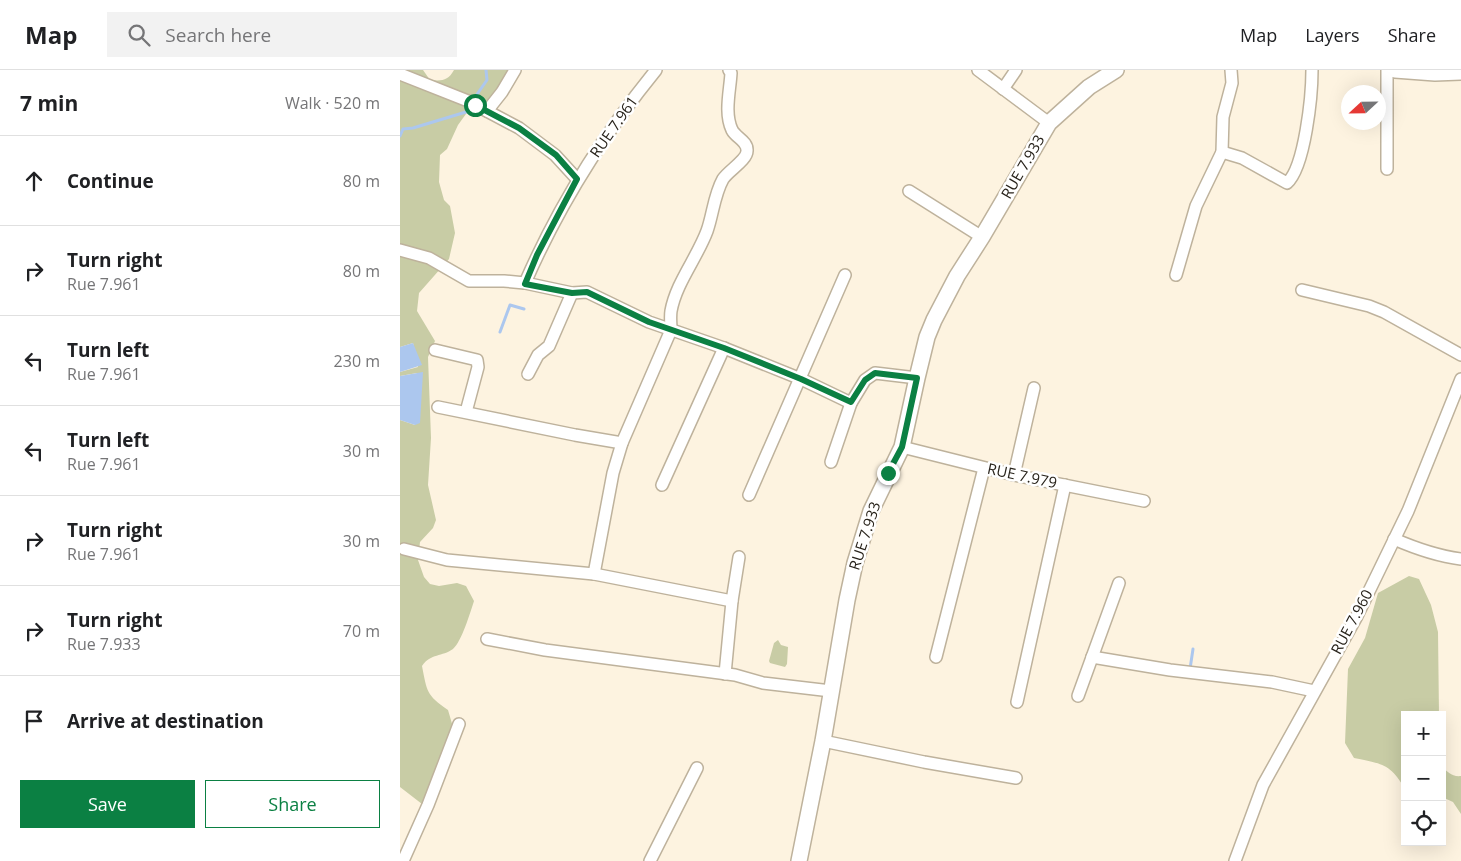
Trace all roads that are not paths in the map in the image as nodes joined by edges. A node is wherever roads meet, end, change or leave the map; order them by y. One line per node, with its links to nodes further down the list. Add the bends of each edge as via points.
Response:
1 (515, 70): 14 (street)
2 (656, 70): 18 (street, RUE 7.961)
3 (729, 70): 27 (street, via 730,123 748,150 746,157 723,178 707,231 674,299)
4 (978, 70): 13 (street)
5 (1016, 70): 13 (street)
6 (1116, 70): 15 (street, RUE 7.933, via 1089,87)
7 (1231, 70): 16 (street, via 1232,83 1223,117)
8 (1312, 70): 16 (street, via 1307,126 1297,168 1287,183 1242,158)
9 (1387, 70): 17 (street)
10 (1395, 70): 11 (street)
11 (1461, 72)
12 (400, 74): 14 (street)
13 (1002, 89): 15 (street)
14 (487, 111): 18 (street, via 519,128 556,155)
15 (1049, 123): 20 (street, RUE 7.933)
16 (1222, 152): 23 (street, via 1196,206)
17 (1387, 168)
18 (577, 179): 24 (street, RUE 7.961)
19 (909, 191): 20 (street)
20 (982, 237): 32 (street, RUE 7.933, via 934,320)
21 (400, 250): 24 (street, via 428,258 468,281)
22 (845, 275): 33 (street)
23 (1176, 276)
24 (525, 284): 26 (street)
25 (1302, 290): 30 (street, via 1384,312)
26 (572, 293): 27 (street, via 587,292); 31 (street, via 549,346 538,355)
27 (671, 330): 28 (street); 39 (street)
28 (724, 348): 33 (street); 44 (street)
29 (435, 350): 38 (street, via 477,360)
30 (1461, 355)
31 (528, 374)
32 (917, 378): 36 (street, via 875,373 865,380); 40 (street, RUE 7.933)
33 (801, 379): 36 (street); 46 (street)
34 (1461, 379): 48 (street, RUE 7.960)
35 (1034, 388): 43 (street)
36 (851, 402): 41 (street)
37 (438, 407): 38 (street)
38 (466, 412): 39 (street)
39 (622, 443): 52 (street, via 613,473)
40 (902, 447): 42 (street, RUE 7.979); 59 (street, RUE 7.933, via 871,511 861,540)
41 (831, 462)
42 (984, 468): 43 (street, RUE 7.979); 57 (street)
43 (1014, 475): 45 (street, RUE 7.979)
44 (662, 485)
45 (1065, 485): 47 (street, RUE 7.979); 62 (street)
46 (749, 495)
47 (1144, 501)
48 (1394, 539): 51 (street, via 1419,550); 60 (street, RUE 7.960, via 1357,616)
49 (404, 549): 52 (street, via 447,560)
50 (739, 557): 54 (street)
51 (1461, 559)
52 (594, 574): 54 (street)
53 (1119, 583): 56 (street)
54 (732, 601): 58 (street)
55 (487, 638): 58 (street, via 545,650)
56 (1092, 656): 60 (street); 61 (street)
57 (936, 657)
58 (725, 674): 59 (street, via 763,683)
59 (831, 691): 64 (street, RUE 7.933)
60 (1314, 691): 70 (street, RUE 7.960, via 1263,785)
61 (1078, 696)
62 (1017, 702)
63 (459, 724): 67 (street)
64 (823, 742): 66 (street); 69 (street, RUE 7.933)
65 (697, 768): 68 (street)
66 (1016, 778)
67 (403, 861)
68 (650, 861)
69 (799, 861)
70 (1235, 861)

